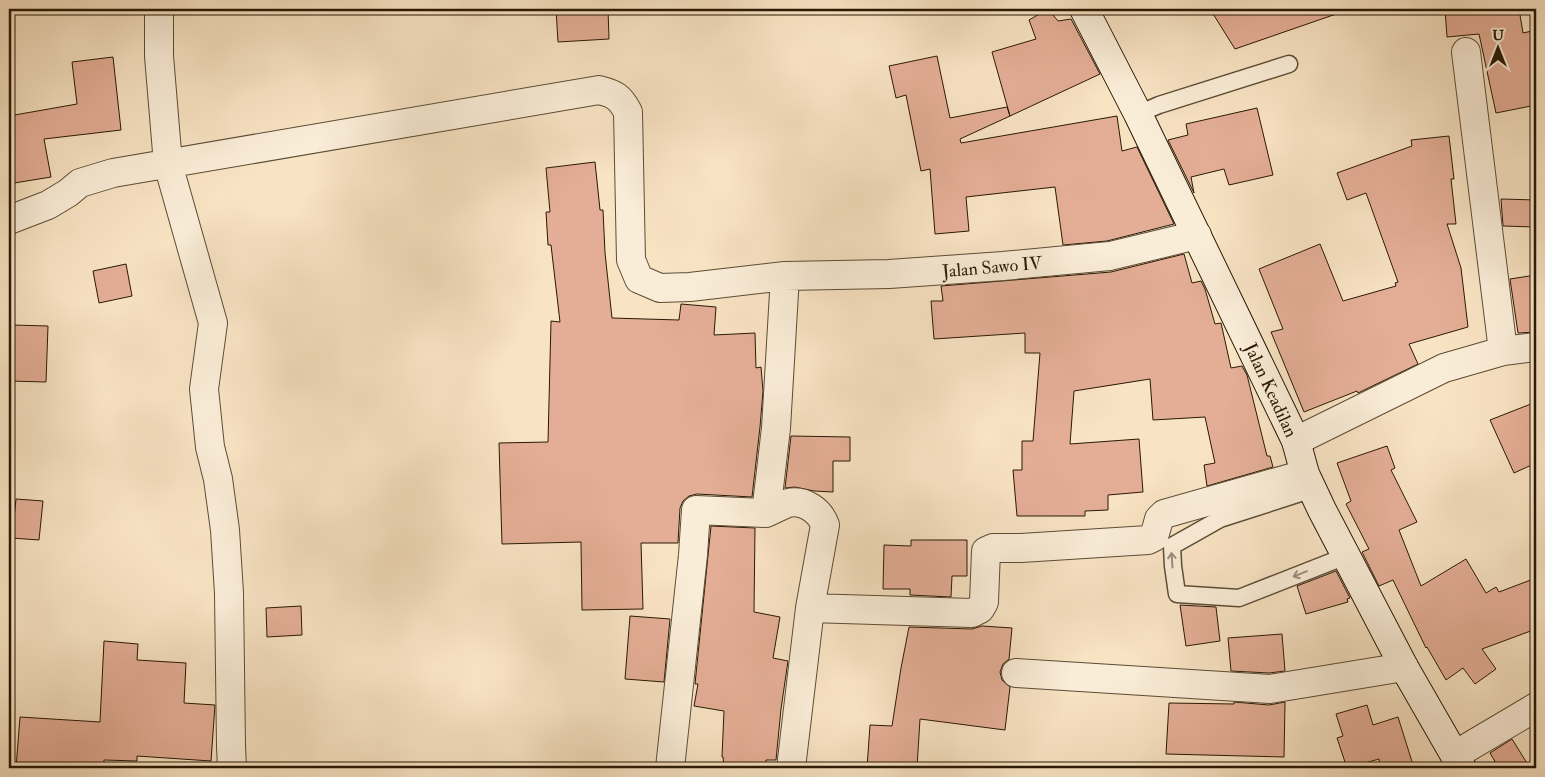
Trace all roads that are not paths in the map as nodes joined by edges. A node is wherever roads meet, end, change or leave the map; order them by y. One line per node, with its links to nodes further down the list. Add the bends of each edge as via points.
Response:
1 (159, 9): 6 (street, via 159,56)
2 (1084, 9): 5 (street, Jalan Keadilan)
3 (1466, 52): 11 (street)
4 (1289, 64): 5 (lane)
5 (1138, 114): 8 (street, Jalan Keadilan)
6 (168, 164): 7 (street, Jalan Sawo IV, via 90,179 48,205); 9 (street, Jalan Sawo IV, via 599,90 622,101 628,112 631,260 639,279 660,288); 21 (street, via 213,323 204,389 210,447 225,530)
7 (9, 220)
8 (1197, 236): 9 (street, Jalan Sawo IV, via 1100,257 889,274); 12 (street, Jalan Keadilan)
9 (784, 276): 14 (street, via 776,428)
10 (1536, 347): 11 (street)
11 (1503, 351): 12 (street, via 1444,368)
12 (1296, 441): 13 (street, Jalan Keadilan)
13 (1309, 482): 15 (street, Jalan Keadilan); 15 (lane, one-way to 13, via 1239,598 1177,594 1172,546 1220,518); 16 (street, via 1164,514 1159,518 1154,537 1148,540 993,548 986,551 984,602 980,609 972,612)
14 (766, 513): 16 (street, via 790,502 809,507 822,516 825,525); 22 (street, via 696,510)
15 (1346, 556): 17 (street, Jalan Keadilan)
16 (810, 608): 23 (street)
17 (1404, 667): 18 (street, via 1270,689); 20 (street, Jalan Keadilan)
18 (1016, 674)
19 (1536, 707): 20 (street)
20 (1459, 761)
21 (232, 768)
22 (670, 768)
23 (791, 768)

